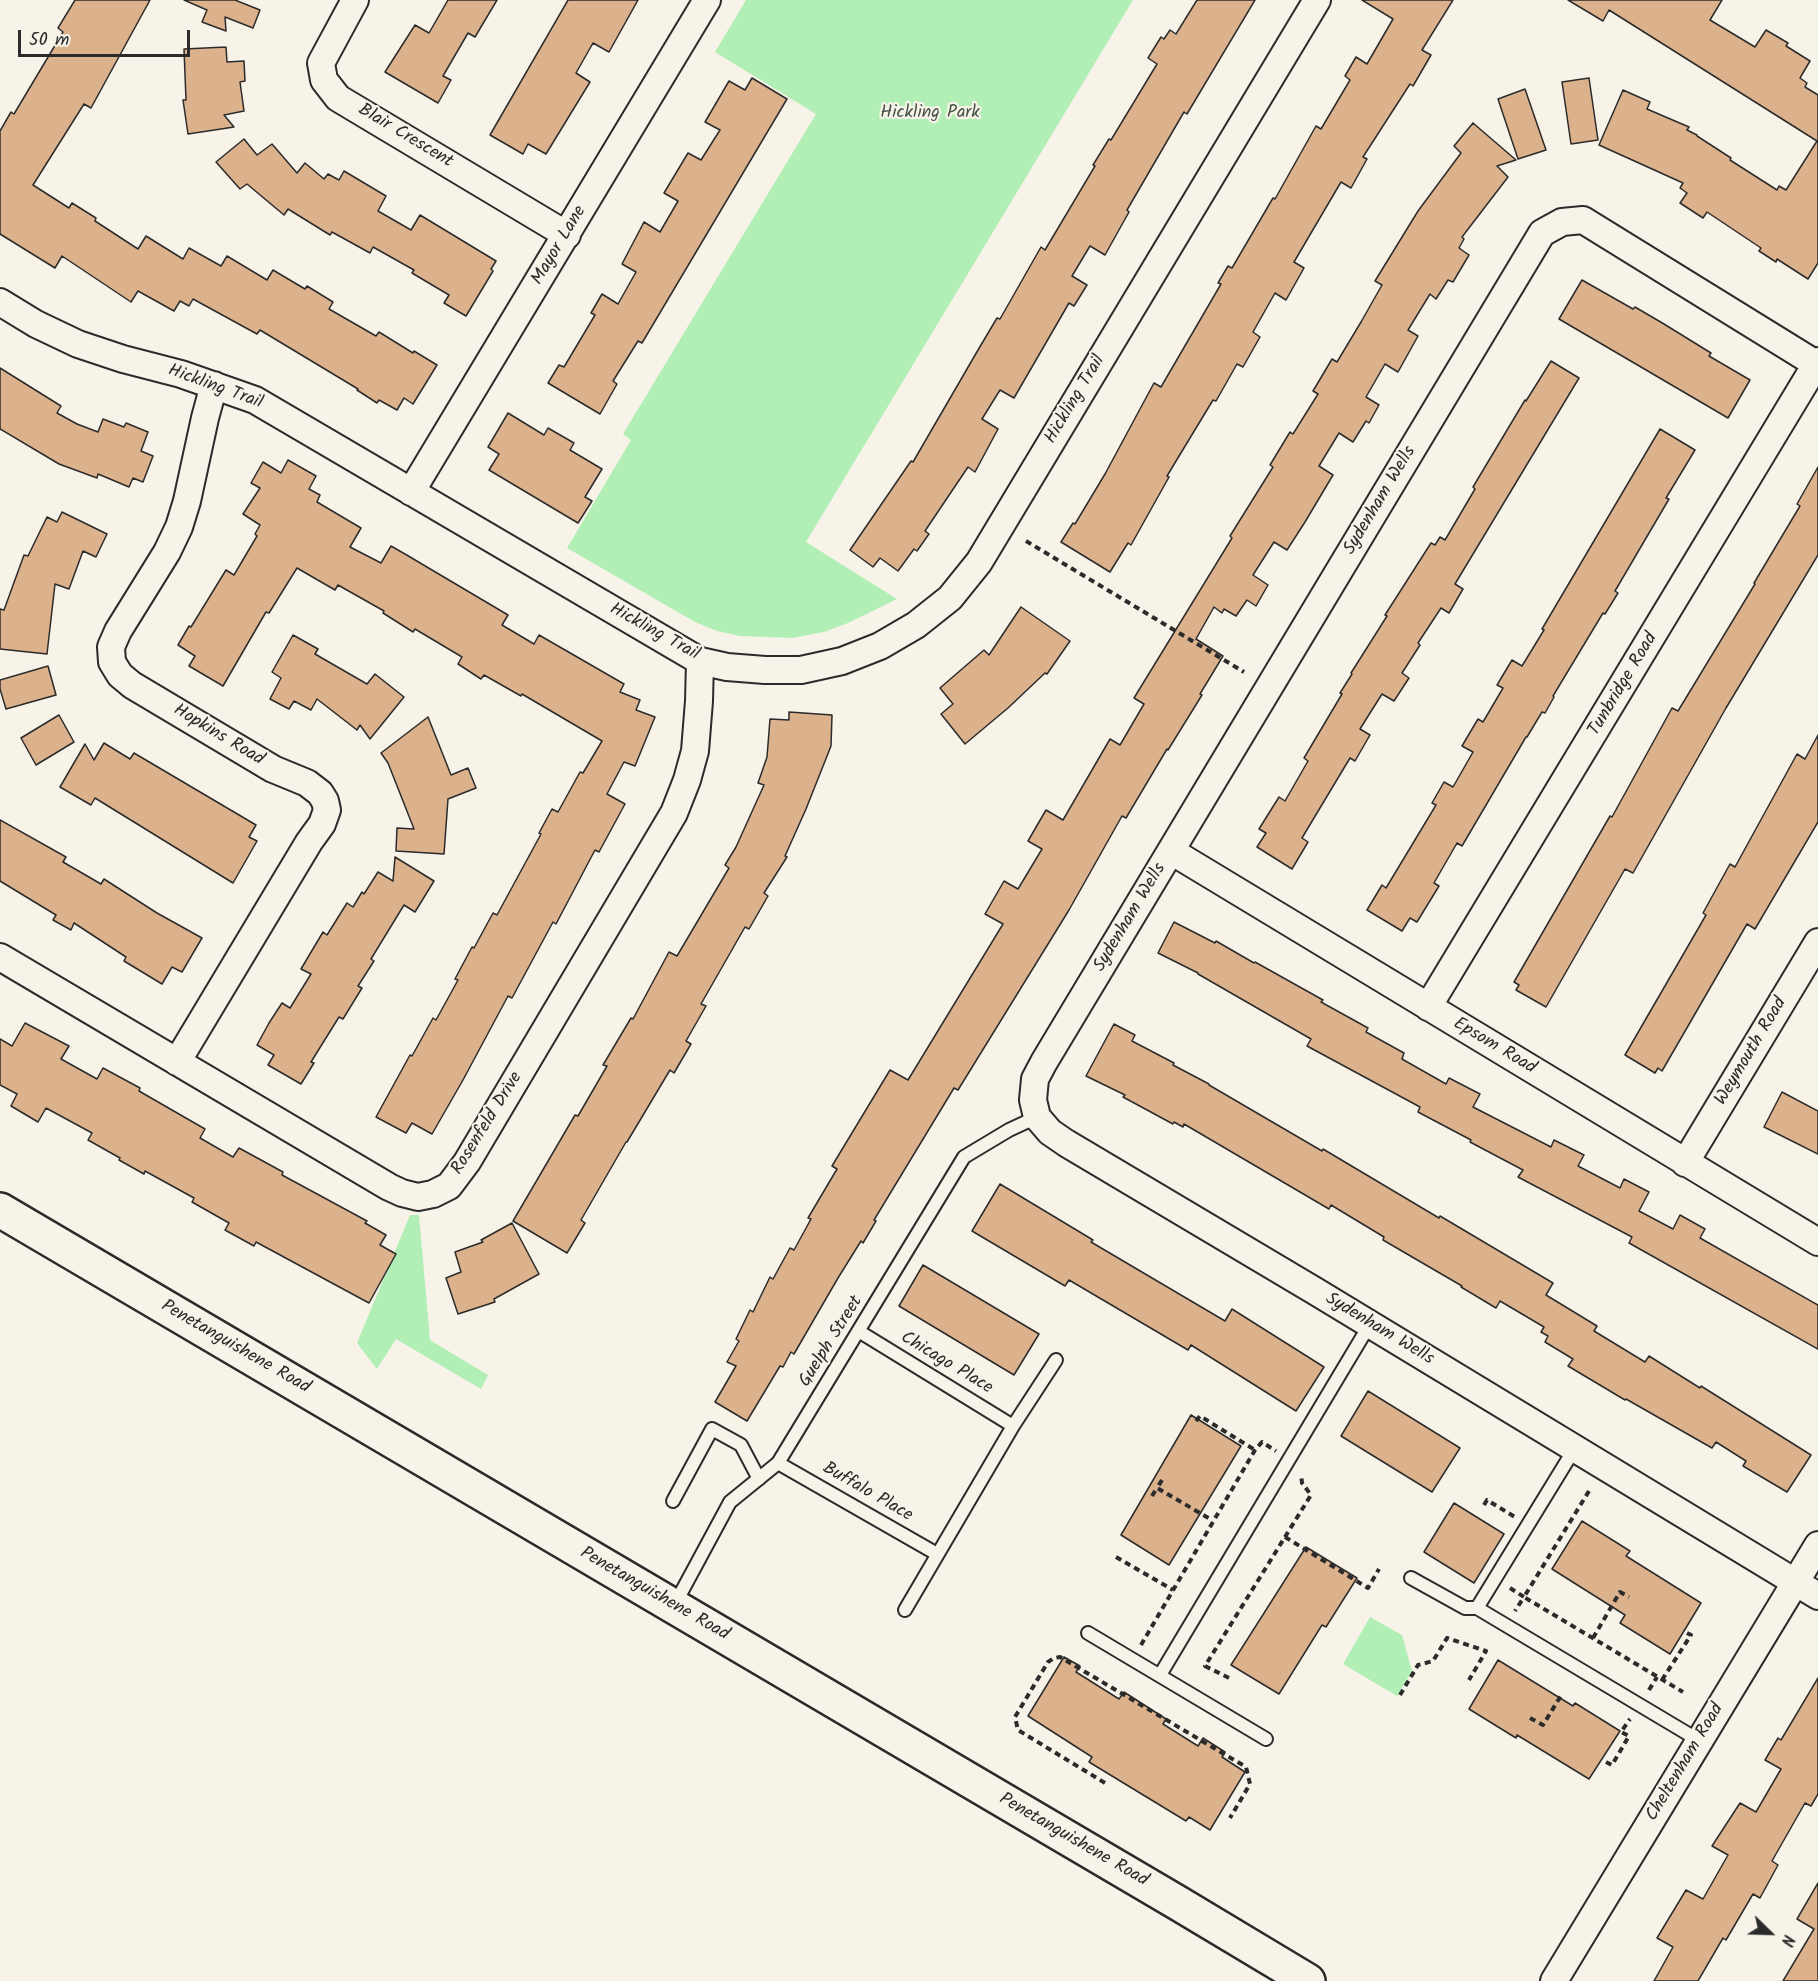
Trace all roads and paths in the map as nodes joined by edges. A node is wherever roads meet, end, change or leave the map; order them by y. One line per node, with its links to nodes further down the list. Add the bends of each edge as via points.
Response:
1 (355, 0): 4 (street, Blair Crescent, via 321,63 324,81 338,98)
2 (707, 0): 4 (street, Mayor Lane)
3 (1317, 0): 10 (street, Hickling Trail, via 979,562 950,598 916,625 880,646 842,661 801,670 765,670)
4 (567, 235): 8 (street, Mayor Lane)
5 (0, 302): 7 (street, Hickling Trail, via 78,344)
6 (1817, 362): 12 (street, Sydenham Wells, via 1583,220 1562,222 1542,233); 15 (street, Tunbridge Road)
7 (214, 385): 8 (street, Hickling Trail, via 255,400); 16 (street, Hopkins Road, via 179,527 118,631 111,647 112,662 132,685 273,769 307,783 320,793 327,810)
8 (411, 492): 10 (street, Hickling Trail)
9 (1026, 541): 11 (path)
10 (700, 661): 16 (street, Rosenfeld Drive, via 695,751 674,813 467,1162 449,1186 425,1196 402,1193)
11 (1244, 672)
12 (1171, 851): 15 (street, Epsom Road); 17 (street, Sydenham Wells, via 1035,1079 1033,1100)
13 (1818, 942): 18 (street, Weymouth Road)
14 (0, 957): 16 (street, Rosenfeld Drive)
15 (1428, 1007): 18 (street, Epsom Road)
16 (177, 1062)
17 (1037, 1117): 21 (street, Sydenham Wells, via 1066,1143); 22 (lane, Guelph Street, via 964,1157)
18 (1685, 1163): 20 (street, Epsom Road)
19 (0, 1210): 52 (main road, Penetanguishene Road)
20 (1818, 1242)
21 (1370, 1324): 26 (street, Sydenham Wells); 28 (lane)
22 (860, 1332): 25 (lane, Chicago Place); 29 (lane, Guelph Street)
23 (1056, 1360): 25 (lane)
24 (1196, 1422): 27 (path, via 1200,1416)
25 (1014, 1426): 42 (lane)
26 (1575, 1448): 46 (street, Sydenham Wells); 53 (lane)
27 (1255, 1450): 28 (path, via 1262,1442); 39 (path)
28 (1290, 1459): 60 (lane)
29 (778, 1463): 30 (lane, Guelph Street); 42 (lane, Buffalo Place)
30 (759, 1479): 36 (lane, via 741,1445 712,1429); 52 (lane, Guelph Street, via 730,1502)
31 (1162, 1480): 32 (path)
32 (1157, 1488): 35 (path); 39 (path)
33 (1588, 1491): 50 (path)
34 (1311, 1495): 40 (path)
35 (1152, 1496)
36 (673, 1501)
37 (1484, 1505): 38 (path, via 1487,1500)
38 (1518, 1519)
39 (1212, 1520): 48 (path)
40 (1285, 1537): 44 (path, via 1368,1588); 61 (path, via 1205,1665)
41 (1818, 1545): 46 (street, Cheltenham Road)
42 (937, 1554): 54 (lane)
43 (1116, 1557): 48 (path)
44 (1379, 1569)
45 (1411, 1578): 53 (lane, via 1465,1608)
46 (1796, 1582): 49 (street, Sydenham Wells); 70 (street, Cheltenham Road)
47 (1510, 1588): 50 (path)
48 (1173, 1590): 59 (path)
49 (1818, 1596)
50 (1524, 1597): 55 (path); 58 (path)
51 (1629, 1597): 58 (path, via 1620,1592)
52 (674, 1606): 74 (main road, Penetanguishene Road)
53 (1477, 1608): 67 (lane)
54 (904, 1610)
55 (1515, 1611)
56 (1088, 1633): 59 (lane)
57 (1687, 1633): 63 (path, via 1691,1635)
58 (1593, 1638): 63 (path)
59 (1132, 1659): 60 (lane)
60 (1161, 1675): 69 (lane)
61 (1228, 1678)
62 (1469, 1680): 66 (path, via 1486,1651 1447,1638 1433,1661 1418,1665)
63 (1662, 1680): 64 (path)
64 (1683, 1692)
65 (1562, 1694): 68 (path, via 1543,1725)
66 (1400, 1695)
67 (1640, 1705): 70 (lane); 71 (path, via 1621,1732 1629,1737 1612,1765)
68 (1530, 1718)
69 (1266, 1739)
70 (1700, 1741): 75 (street, Cheltenham Road)
71 (1606, 1762)
72 (1105, 1782): 73 (path, via 1018,1730 1015,1717 1054,1658 1060,1657 1246,1767 1250,1784)
73 (1230, 1818)
74 (1308, 1981)
75 (1554, 1981)

